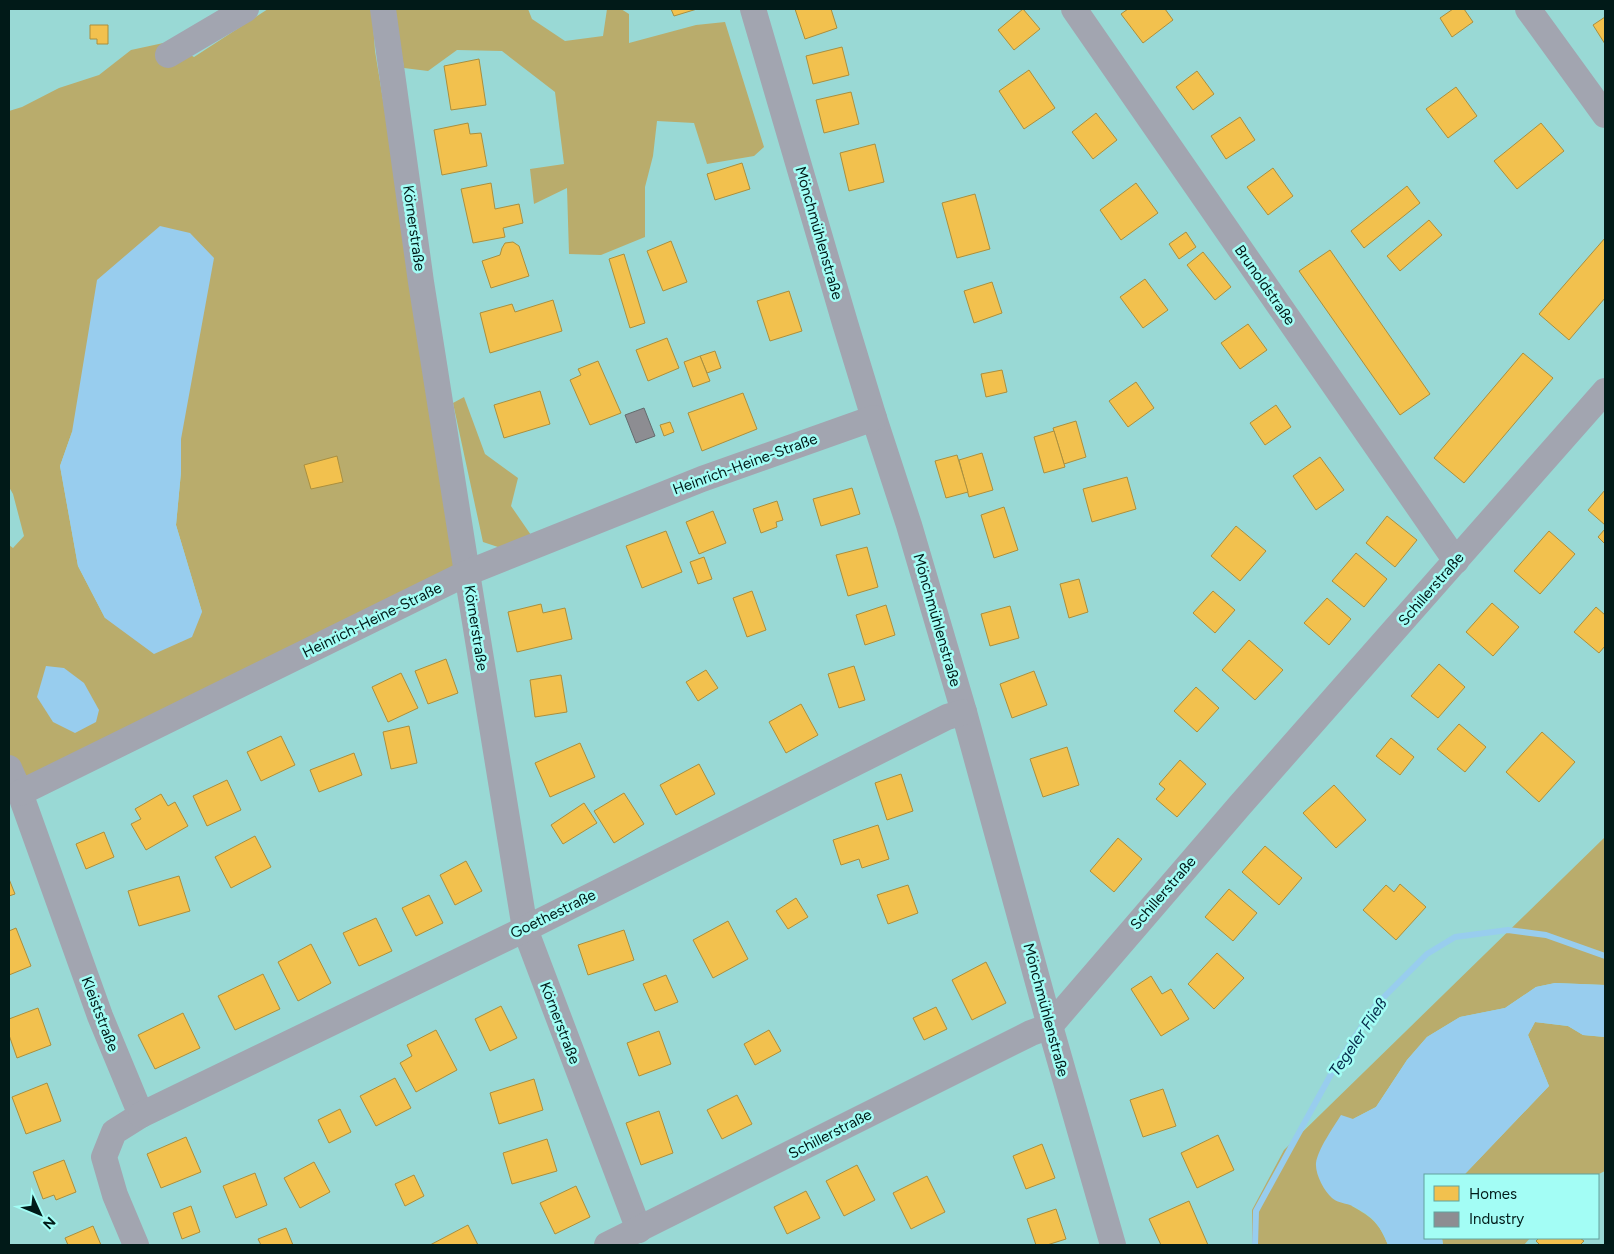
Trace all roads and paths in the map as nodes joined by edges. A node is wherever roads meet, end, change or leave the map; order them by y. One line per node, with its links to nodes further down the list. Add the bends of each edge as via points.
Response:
1 (246, 9): 6 (street)
2 (382, 9): 11 (street, Körnerstraße)
3 (753, 9): 9 (street, Mönchmühlenstraße)
4 (1074, 9): 10 (street, Brunoldstraße)
5 (1528, 9): 7 (street)
6 (168, 56)
7 (1605, 115)
8 (1605, 391): 10 (street, Schillerstraße)
9 (874, 418): 11 (street, Heinrich-Heine-Straße, via 702,479); 12 (street, Mönchmühlenstraße)
10 (1456, 561): 16 (street, Schillerstraße)
11 (466, 573): 14 (street, Heinrich-Heine-Straße); 15 (street, Körnerstraße)
12 (964, 712): 15 (street, Goethestraße, via 947,717); 16 (street, Mönchmühlenstraße)
13 (9, 768): 14 (street, Kleiststraße)
14 (20, 793): 17 (street, Kleiststraße, via 100,1016)
15 (525, 929): 17 (street, Goethestraße); 18 (street, Körnerstraße)
16 (1050, 1026): 18 (street, Schillerstraße); 19 (street, Mönchmühlenstraße)
17 (141, 1115): 20 (street, via 114,1132 104,1157 114,1195)
18 (639, 1230): 21 (street, Schillerstraße)
19 (1111, 1240)
20 (136, 1245)
21 (607, 1245)

